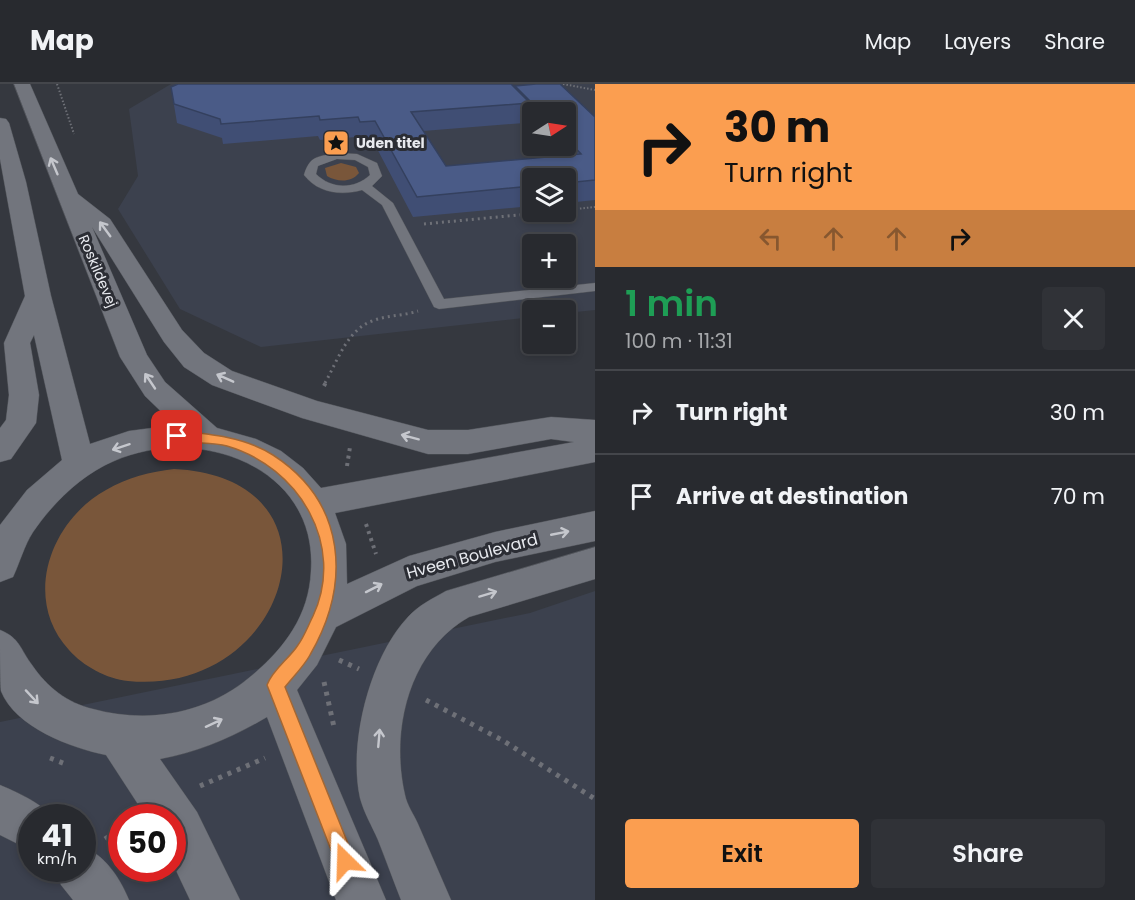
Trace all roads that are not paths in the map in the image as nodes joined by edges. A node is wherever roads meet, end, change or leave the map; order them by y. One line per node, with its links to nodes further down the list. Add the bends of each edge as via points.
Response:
1 (21, 84): 4 (main road, Roskildevej, one-way to 1)
2 (0, 123): 6 (main road)
3 (364, 186): 3 (lane, via 376,176 376,171 373,165 357,158 327,157 310,169 314,180 332,188); 5 (lane, via 387,203 439,304)
4 (66, 195): 7 (main road, one-way to 4, via 551,428 468,442 428,442 312,410 222,378 194,360 172,336 102,224); 8 (main road, Roskildevej, one-way to 4, via 155,389 135,357)
5 (595, 287)
6 (38, 296): 9 (main road, via 17,343 24,395 21,423); 11 (main road)
7 (595, 432)
8 (207, 437): 11 (main road, one-way to 11, via 147,439); 12 (main road, via 268,458 293,478)
9 (0, 450)
10 (595, 450): 12 (main road)
11 (79, 465): 13 (main road)
12 (313, 502): 17 (main road, via 330,555)
13 (13, 519): 16 (main road)
14 (595, 526): 17 (main road, Hveen Boulevard, one-way to 14, via 409,572 495,547)
15 (595, 563): 27 (main road, one-way to 15, via 382,796 378,755 392,683 406,652 420,632 459,603)
16 (0, 566)
17 (322, 615): 19 (main road, via 304,651)
18 (0, 649): 20 (main road, one-way to 20, via 14,677 40,706 76,727)
19 (275, 685): 20 (main road, one-way to 19, via 162,737 203,728 242,709); 26 (main road)
20 (120, 737): 25 (main road, via 181,828)
21 (0, 808): 22 (main road)
22 (18, 819)
23 (89, 882): 24 (main road)
24 (104, 900)
25 (215, 900)
26 (362, 900)
27 (426, 900)

